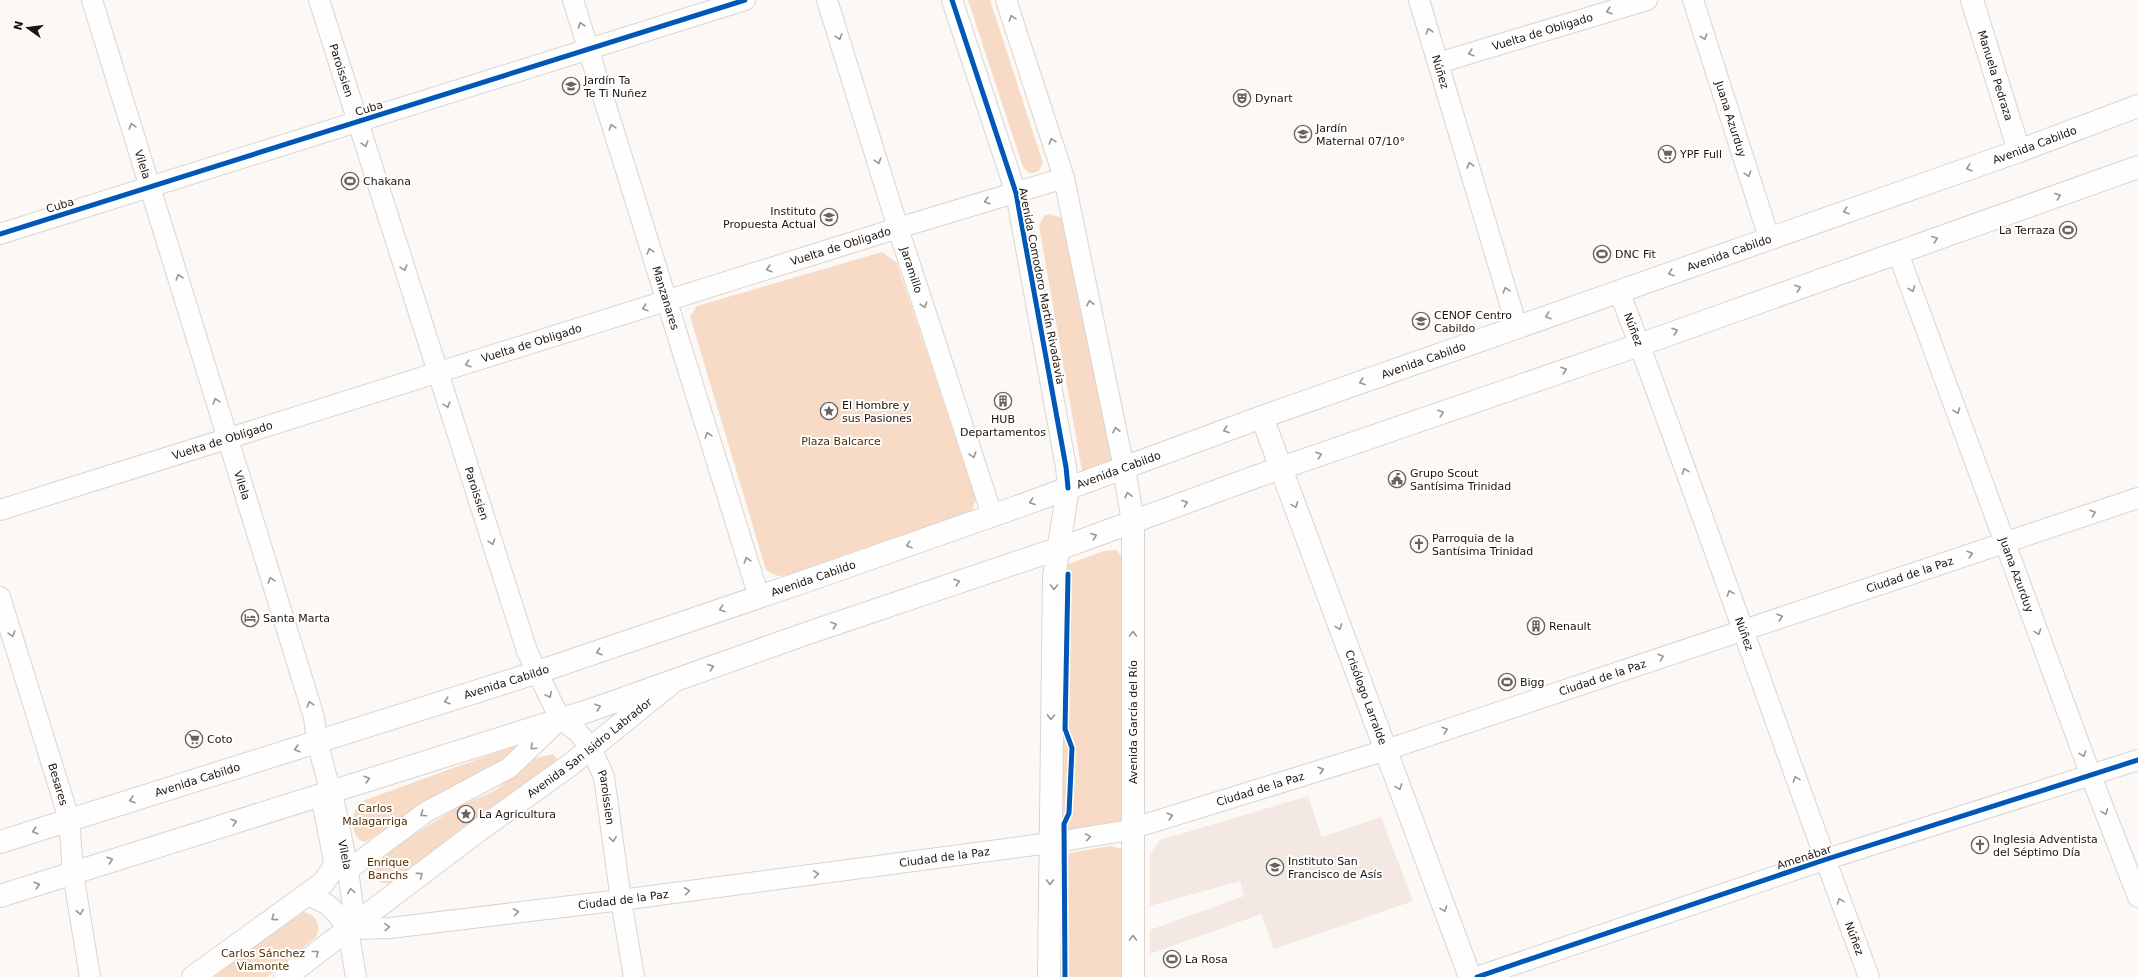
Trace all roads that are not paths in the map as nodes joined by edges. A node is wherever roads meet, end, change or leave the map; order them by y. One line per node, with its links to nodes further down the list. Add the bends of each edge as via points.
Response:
1 (92, 0): 19 (street, Vilela, one-way to 1)
2 (319, 0): 15 (street, Paroissien)
3 (573, 0): 12 (street, Manzanares, one-way to 3)
4 (745, 0): 12 (street, Cuba)
5 (827, 0): 21 (street, Jaramillo, one-way to 21)
6 (952, 0): 20 (street, Avenida Comodoro Martín Rivadavia)
7 (1006, 0): 18 (street, one-way to 7)
8 (1419, 0): 13 (street, Núñez, one-way to 8)
9 (1647, 0): 13 (street, Vuelta de Obligado, one-way to 13)
10 (1692, 0): 23 (street, Juana Azurduy, one-way to 23)
11 (1972, 0): 16 (main road, Manuela Pedraza)
12 (588, 49): 15 (street, Cuba); 26 (street, Manzanares, one-way to 12)
13 (1438, 63): 27 (street, Núñez, one-way to 13)
14 (2133, 112): 16 (main road, Avenida Cabildo)
15 (358, 122): 19 (street, Cuba); 29 (street, Paroissien, one-way to 29)
16 (2019, 151): 23 (main road, Avenida Cabildo, one-way to 23)
17 (2138, 167): 24 (main road, one-way to 17)
18 (1064, 178): 20 (street, Vuelta de Obligado); 32 (street, one-way to 18)
19 (151, 186): 22 (street, Cuba); 31 (street, Vilela, one-way to 19)
20 (1016, 193): 21 (street, Vuelta de Obligado, one-way to 21); 34 (street, Avenida Comodoro Martín Rivadavia)
21 (898, 228): 26 (street, Vuelta de Obligado, one-way to 26); 37 (street, Jaramillo, one-way to 37)
22 (0, 234)
23 (1769, 238): 25 (main road, Avenida Cabildo, one-way to 25)
24 (1898, 252): 28 (main road, one-way to 24); 39 (street, Juana Azurduy, one-way to 39)
25 (1619, 291): 27 (main road, Avenida Cabildo, one-way to 27); 28 (street, Núñez)
26 (666, 302): 29 (street, Vuelta de Obligado, one-way to 29); 42 (street, Manzanares, one-way to 26)
27 (1517, 327): 30 (main road, Avenida Cabildo, one-way to 30)
28 (1639, 345): 33 (main road, one-way to 28); 43 (street, Núñez, one-way to 28)
29 (437, 374): 31 (street, Vuelta de Obligado); 44 (street, Paroissien, one-way to 44, via 527,651)
30 (1262, 417): 32 (main road, Avenida Cabildo, one-way to 32); 33 (main road, Crisólogo Larralde)
31 (228, 439): 36 (street, Vuelta de Obligado); 47 (street, Vilela, one-way to 31, via 314,717)
32 (1124, 468): 34 (main road, Avenida Cabildo); 38 (main road, Avenida García del Río, one-way to 32)
33 (1282, 468): 38 (main road, one-way to 33); 49 (main road, Crisólogo Larralde, one-way to 49)
34 (1068, 488): 37 (main road, Avenida Cabildo, one-way to 37); 40 (main road, Avenida Comodoro Martín Rivadavia)
35 (2138, 498): 39 (street, Ciudad de la Paz, one-way to 35)
36 (0, 510)
37 (992, 516): 42 (main road, Avenida Cabildo, one-way to 42)
38 (1133, 522): 40 (main road, one-way to 38); 54 (main road, Avenida García del Río, one-way to 38)
39 (2005, 543): 43 (street, Ciudad de la Paz, one-way to 39); 51 (street, Juana Azurduy, one-way to 51)
40 (1057, 548): 45 (main road, one-way to 40); 56 (main road, one-way to 56, via 1054,577)
41 (0, 597): 53 (street, Besares, one-way to 53)
42 (759, 597): 44 (main road, Avenida Cabildo, one-way to 44)
43 (1743, 630): 49 (street, Ciudad de la Paz, one-way to 43); 57 (street, Núñez, one-way to 43)
44 (538, 672): 46 (street, Paroissien, one-way to 46); 47 (main road, Avenida Cabildo, one-way to 47)
45 (675, 681): 46 (main road, one-way to 45); 48 (main road, Avenida San Isidro Labrador)
46 (560, 719): 48 (street, Paroissien, via 577,731); 52 (main road, one-way to 46); 58 (street, one-way to 58, via 510,768 426,812)
47 (317, 742): 52 (street, Vilela); 53 (main road, Avenida Cabildo, one-way to 53)
48 (591, 748): 63 (street, Paroissien, one-way to 63, via 604,777); 64 (main road, Avenida San Isidro Labrador, one-way to 48)
49 (1386, 750): 54 (street, Ciudad de la Paz, one-way to 49); 72 (main road, Crisólogo Larralde, one-way to 72)
50 (2138, 760): 51 (street, Amenábar)
51 (2090, 776): 57 (street, Amenábar); 62 (street, Juana Azurduy, one-way to 62)
52 (326, 793): 58 (street, Vilela); 59 (main road, one-way to 52); 60 (main road, Vilela, via 335,861 333,869 323,883)
53 (69, 819): 55 (main road, Avenida Cabildo, one-way to 55); 59 (street, Besares)
54 (1133, 827): 56 (street, Ciudad de la Paz, one-way to 54, via 1124,831); 71 (main road, Avenida García del Río, one-way to 54)
55 (0, 842)
56 (1050, 843): 63 (street, Ciudad de la Paz, one-way to 56); 70 (main road, one-way to 70)
57 (1824, 860): 73 (street, Amenábar); 74 (street, Núñez, one-way to 57)
58 (348, 870): 64 (street, Vilela, one-way to 58, via 353,908)
59 (73, 873): 61 (main road, one-way to 59); 65 (street, Besares, one-way to 65)
60 (306, 895): 64 (street, via 325,902); 66 (main road, one-way to 66)
61 (0, 896)
62 (2138, 897)
63 (621, 900): 64 (street, Ciudad de la Paz, one-way to 63, via 390,928); 69 (street, Paroissien)
64 (348, 929): 67 (main road, Avenida San Isidro Labrador, one-way to 64); 68 (street, Vilela)
65 (90, 977)
66 (193, 977)
67 (285, 977)
68 (356, 977)
69 (634, 977)
70 (1050, 977)
71 (1133, 977)
72 (1470, 977)
73 (1478, 977)
74 (1869, 977)

